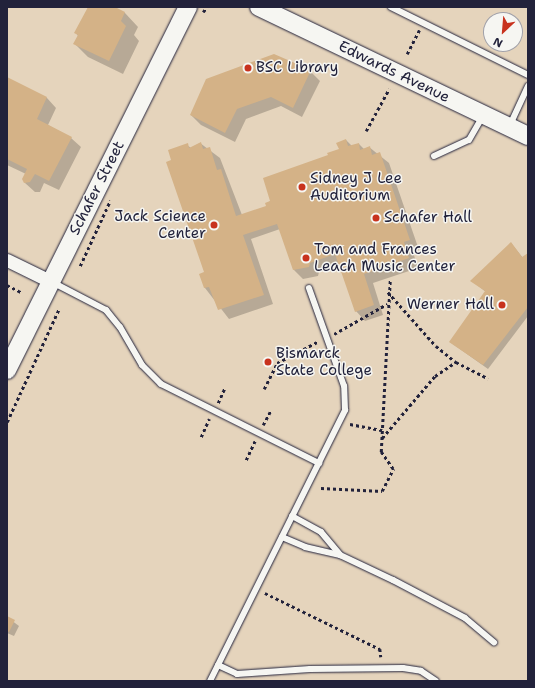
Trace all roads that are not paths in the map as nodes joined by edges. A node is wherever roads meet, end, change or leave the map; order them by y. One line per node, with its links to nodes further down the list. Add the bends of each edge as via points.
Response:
1 (188, 7): 11 (street, Schafer Street)
2 (259, 7): 6 (street, Edwards Avenue)
3 (391, 7): 4 (lane)
4 (528, 75)
5 (528, 86): 7 (lane)
6 (484, 115): 7 (street, Edwards Avenue); 9 (lane, via 469,140)
7 (509, 127): 8 (street, Edwards Avenue)
8 (528, 136)
9 (434, 156)
10 (7, 260): 11 (street)
11 (50, 281): 13 (street, Schafer Street); 14 (lane, via 106,310 120,327 146,370 168,389)
12 (309, 288): 14 (lane, via 346,394 345,410)
13 (7, 370)
14 (319, 463): 15 (lane)
15 (292, 516): 16 (lane); 17 (lane, via 320,532)
16 (282, 537): 17 (lane, via 305,548); 19 (lane)
17 (340, 555): 18 (lane, via 456,613)
18 (494, 642)
19 (218, 665): 20 (lane); 21 (lane, via 237,674 310,669 403,668 421,671)
20 (210, 681)
21 (436, 681)

